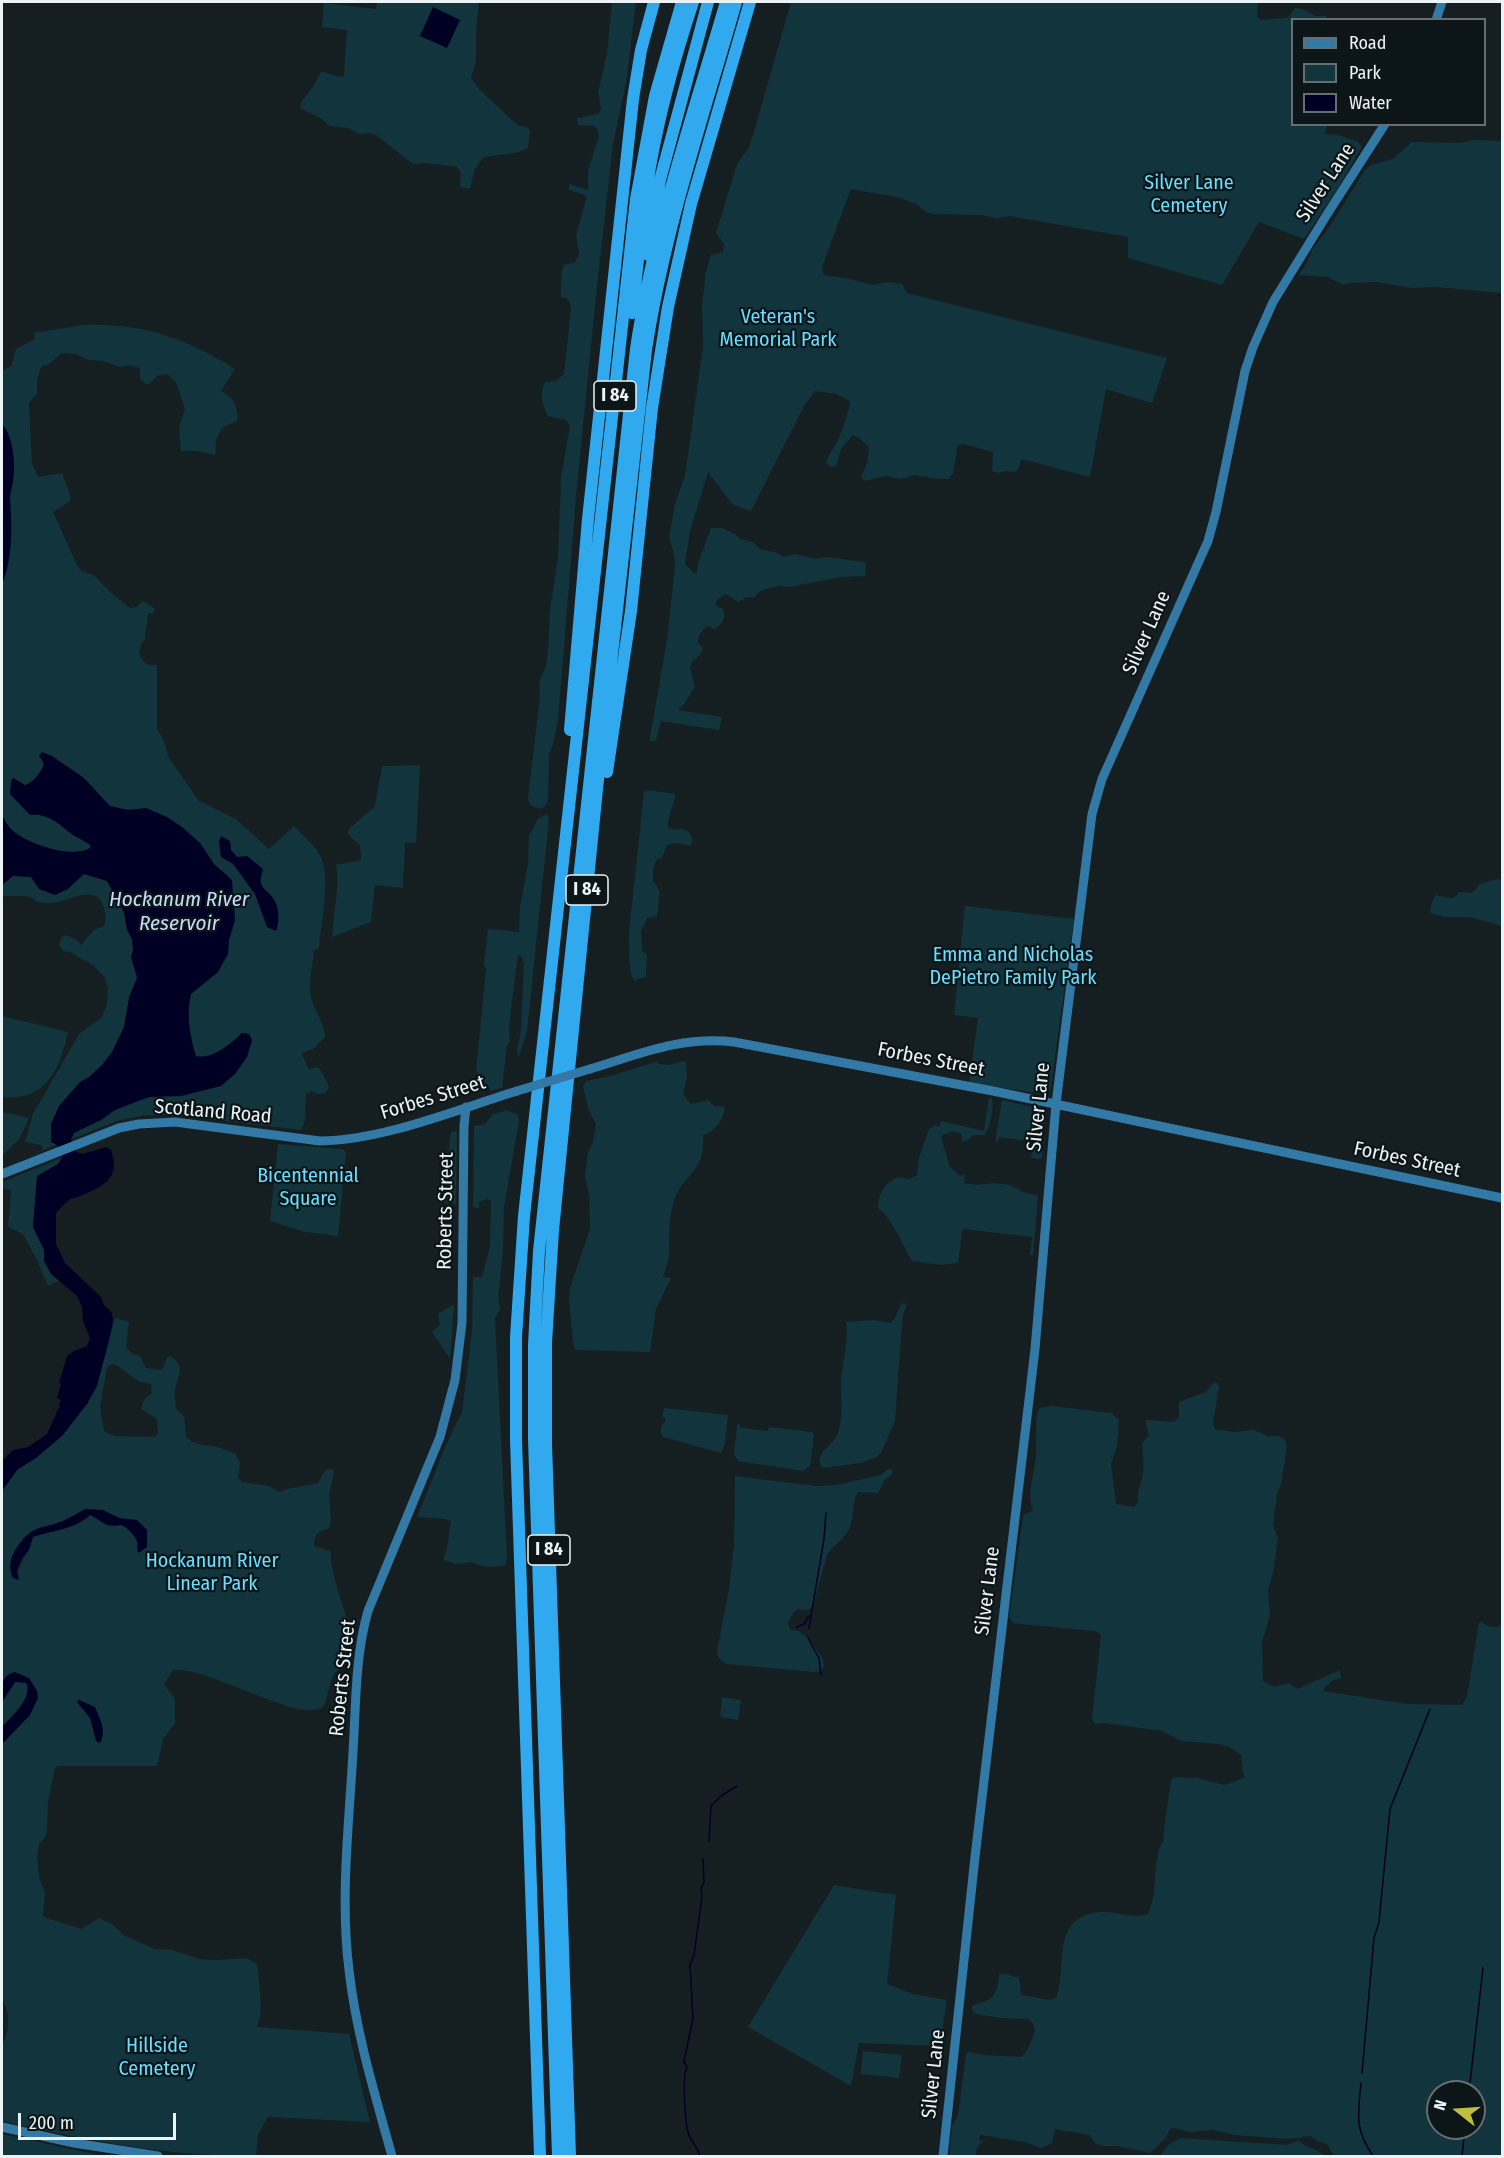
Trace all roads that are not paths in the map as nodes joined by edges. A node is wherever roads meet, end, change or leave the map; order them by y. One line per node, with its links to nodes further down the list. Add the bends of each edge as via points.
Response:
1 (654, 2): 16 (highway, via 635,82 589,510 566,777)
2 (682, 2): 15 (highway, I 84, via 658,81 638,186)
3 (693, 2): 12 (highway, via 657,130)
4 (702, 2): 12 (highway, via 658,164)
5 (708, 2): 13 (highway, via 658,187)
6 (726, 2): 13 (highway, via 667,206)
7 (736, 2): 17 (highway, I 84, via 679,198 651,317)
8 (750, 2): 17 (highway, via 691,204 668,307 652,408 627,641 604,792)
9 (1442, 2): 10 (main road)
10 (1437, 18)
11 (1384, 126): 18 (main road, Silver Lane, via 1282,287 1257,338 1245,371 1212,528 1098,790)
12 (637, 272): 14 (highway)
13 (642, 313): 28 (highway, via 570,951 535,1313 534,1460)
14 (602, 595): 15 (highway); 27 (highway, via 538,1201 528,1359)
15 (571, 795): 16 (highway, I 84)
16 (569, 810): 26 (highway, I 84, via 524,1216 515,1370)
17 (593, 834): 29 (highway, I 84, via 551,1242 545,1390)
18 (1056, 1104): 19 (main road, Forbes Street, bridge, via 761,1046 694,1040); 22 (main road, Forbes Street); 30 (main road, Silver Lane, via 1035,1349)
19 (466, 1107): 20 (main road, Forbes Street); 25 (main road, Roberts Street, via 462,1323 455,1380 440,1437 368,1611 358,1679 345,1877 347,1944 356,2014)
20 (359, 1138): 21 (main road, Scotland Road, via 320,1141 156,1122 119,1128)
21 (2, 1174)
22 (1503, 1198)
23 (2, 2127): 24 (main road)
24 (158, 2157)
25 (392, 2157)
26 (540, 2157)
27 (553, 2157)
28 (558, 2157)
29 (570, 2157)
30 (943, 2157)

